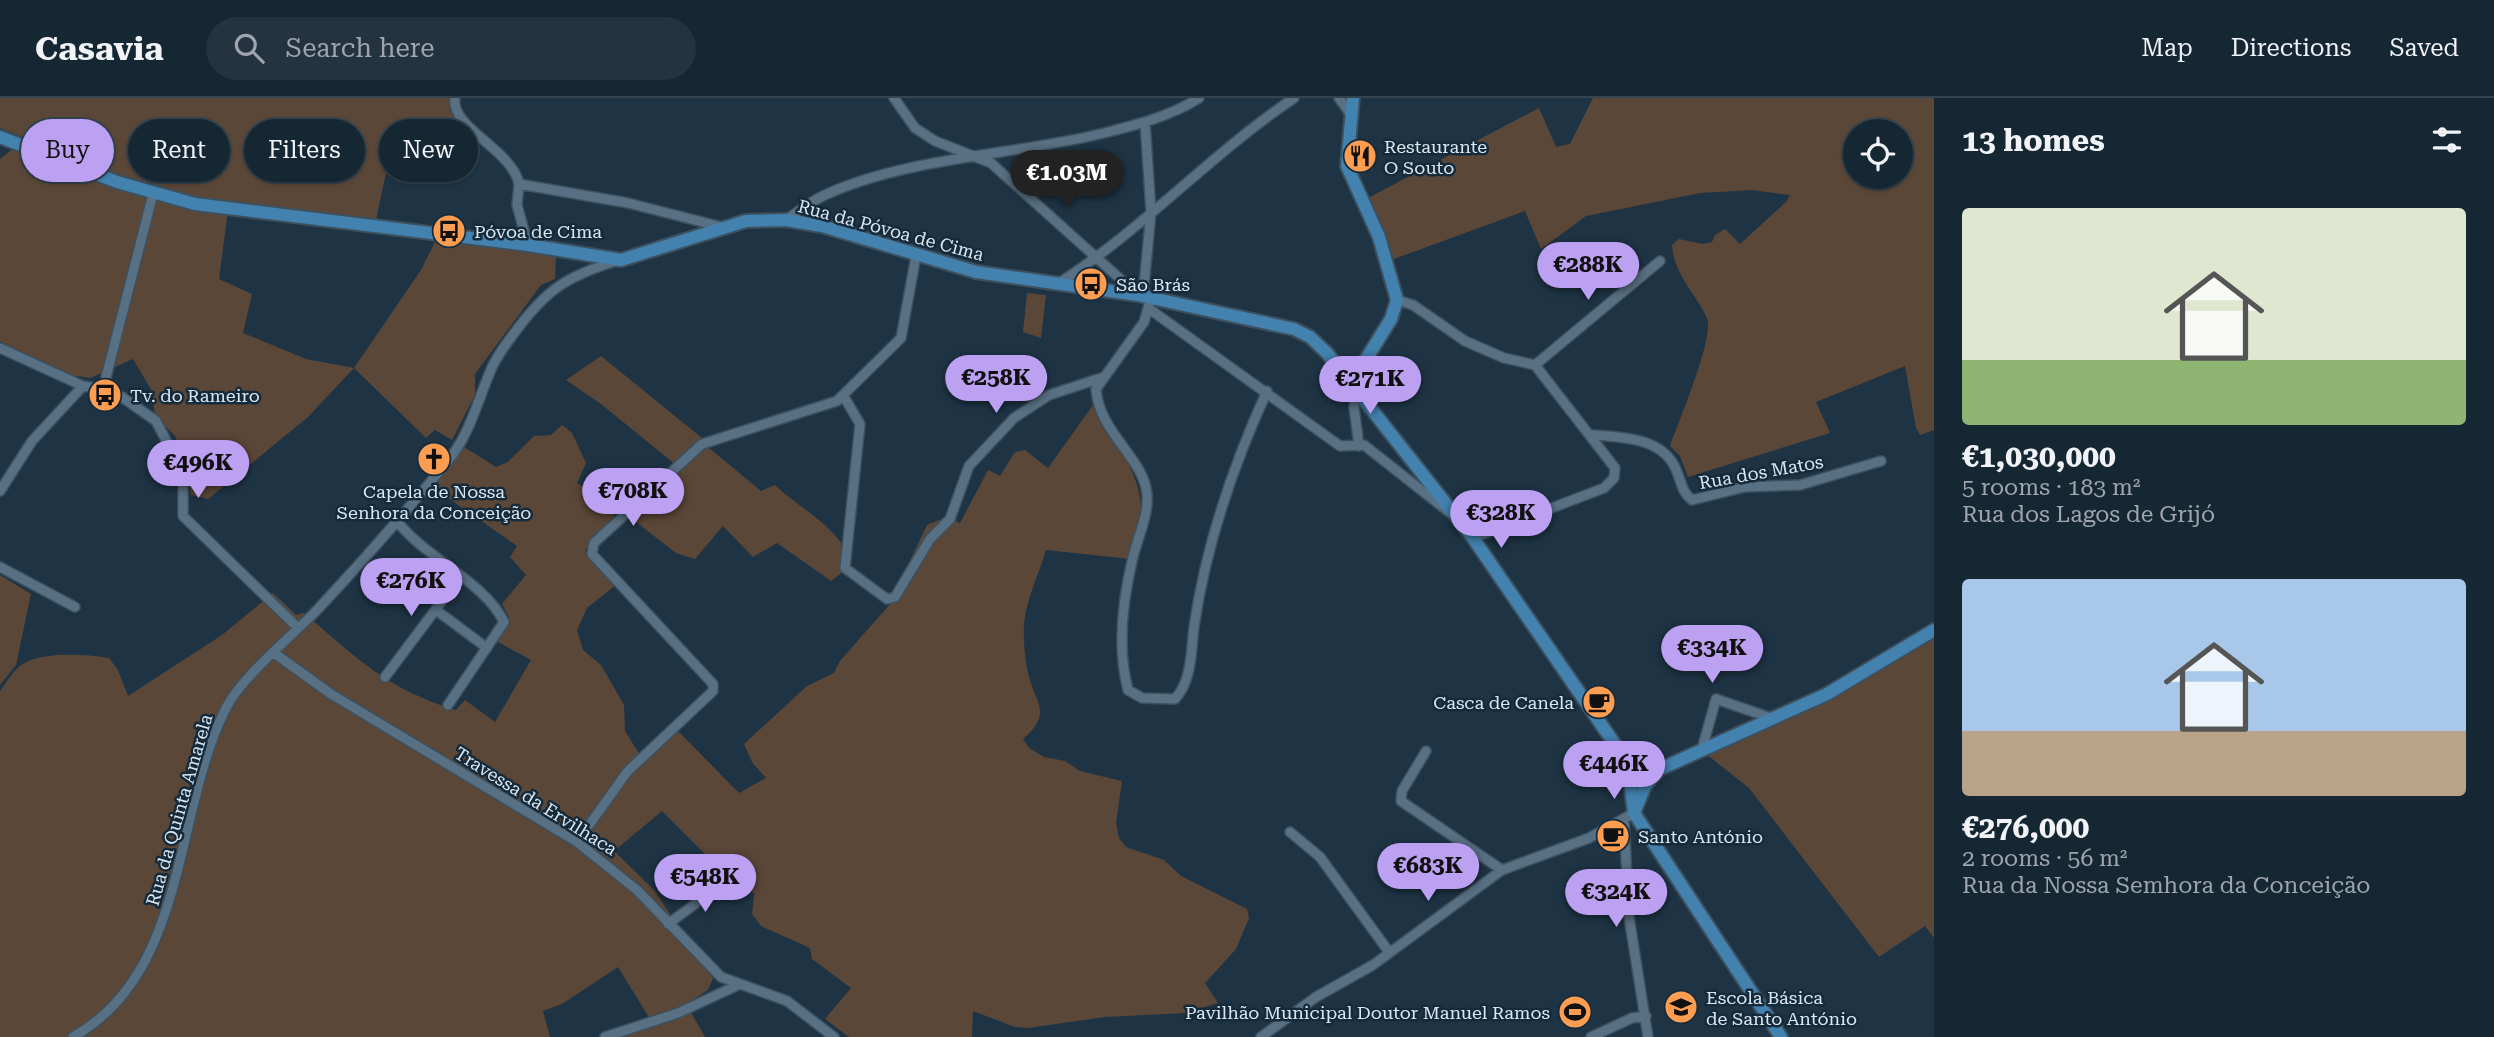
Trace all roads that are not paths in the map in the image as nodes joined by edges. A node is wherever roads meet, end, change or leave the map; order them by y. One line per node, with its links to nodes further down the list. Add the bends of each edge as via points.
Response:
1 (455, 98): 11 (street, via 463,122 511,163)
2 (894, 98): 10 (street, via 915,128)
3 (1199, 98): 8 (street)
4 (1294, 98): 13 (street)
5 (1339, 98): 7 (street)
6 (1353, 98): 7 (main road)
7 (1349, 113): 23 (main road, via 1348,172 1379,237)
8 (1145, 122): 10 (street, via 1057,145); 13 (street)
9 (0, 137): 12 (main road, Rua da Póvoa de Cima)
10 (974, 157): 14 (street, via 859,182 825,194); 18 (street, via 991,163 1011,179)
11 (519, 184): 15 (street, via 628,203); 16 (street, via 517,205)
12 (153, 194): 16 (main road, Rua da Póvoa de Cima, via 269,215); 29 (street)
13 (1151, 212): 18 (street); 22 (street)
14 (786, 220): 15 (main road, Rua da Póvoa de Cima, via 746,221); 17 (main road, Rua da Póvoa de Cima, via 822,226)
15 (725, 228): 19 (main road, Rua da Póvoa de Cima)
16 (528, 245): 19 (main road, Rua da Póvoa de Cima)
17 (916, 256): 21 (main road, Rua da Póvoa de Cima, via 976,272); 31 (street, via 901,338)
18 (1098, 258): 21 (street); 22 (street)
19 (621, 260): 37 (street, Rua da Quinta Amarela, via 583,272 553,288 535,305 491,368 464,437)
20 (1660, 261): 25 (street)
21 (1059, 284): 22 (main road, Rua da Póvoa de Cima)
22 (1145, 300): 26 (street, via 1144,323); 27 (main road, Rua da Póvoa de Cima, via 1294,329 1321,347); 30 (street)
23 (1397, 300): 25 (street, via 1413,305 1465,341); 27 (main road)
24 (0, 348): 28 (street)
25 (1535, 365): 32 (street)
26 (1104, 377): 30 (street, via 1096,389 1097,405 1138,469 1147,492 1129,575 1122,668 1128,690 1142,698 1175,699 1182,691 1203,567 1244,441); 31 (street, via 1049,395 1013,418 969,466 950,519 930,539 895,597 887,598 845,568 860,424)
27 (1354, 385): 33 (street); 36 (main road, Rua da Póvoa de Cima)
28 (83, 386): 29 (street); 35 (street, via 33,441)
29 (103, 389): 43 (street, via 156,421 183,472 183,516)
30 (1267, 391): 33 (street, via 1340,446)
31 (843, 395): 59 (street, via 837,401 702,444 594,543 592,554 713,684 713,691 627,772)
32 (1592, 435): 34 (street, Rua dos Matos, via 1628,438 1657,447 1671,459 1684,494 1692,500 1745,487 1800,485); 38 (street, via 1615,468 1614,478 1604,488)
33 (1359, 446): 36 (street, via 1364,445)
34 (1881, 461)
35 (0, 491)
36 (1454, 514): 38 (main road, Rua da Póvoa de Cima)
37 (396, 520): 40 (street, via 413,541); 43 (street, Rua da Quinta Amarela)
38 (1473, 538): 50 (main road, Rua da Póvoa de Cima)
39 (0, 567): 41 (street)
40 (460, 577): 42 (street); 45 (street, via 495,603 504,622)
41 (75, 607)
42 (436, 610): 45 (street); 47 (street)
43 (298, 628): 46 (street, Rua da Quinta Amarela)
44 (1934, 629): 49 (main road, via 1826,694)
45 (486, 648): 48 (street)
46 (274, 653): 59 (street, Travessa da Ervilhaca, via 331,694); 66 (street, Rua da Quinta Amarela, via 226,707 192,807 162,923 129,989)
47 (385, 677)
48 (448, 705)
49 (1770, 718): 51 (main road); 51 (street, via 1716,699)
50 (1614, 743): 53 (main road); 55 (main road)
51 (1702, 749): 54 (main road)
52 (1426, 751): 60 (street, via 1402,791 1401,801)
53 (1641, 768): 54 (main road); 55 (main road, via 1630,772); 56 (main road, via 1649,775)
54 (1660, 769): 56 (main road)
55 (1629, 780): 56 (main road, via 1635,787); 57 (main road)
56 (1646, 784): 57 (main road)
57 (1629, 816): 60 (street, via 1589,838); 65 (street, via 1629,917); 72 (main road)
58 (1290, 832): 63 (street, via 1320,857)
59 (577, 842): 62 (street, Travessa da Ervilhaca, via 608,864)
60 (1502, 870): 63 (street)
61 (718, 878): 62 (street, via 695,904)
62 (668, 924): 64 (street, Travessa da Ervilhaca, via 721,977)
63 (1389, 952): 69 (street)
64 (737, 985): 67 (street, via 678,1013); 68 (street, Travessa da Ervilhaca, via 787,1001)
65 (1646, 1016): 70 (street); 71 (street)
66 (74, 1037)
67 (605, 1037)
68 (834, 1037)
69 (1261, 1037)
70 (1591, 1037)
71 (1648, 1037)
72 (1781, 1037)

